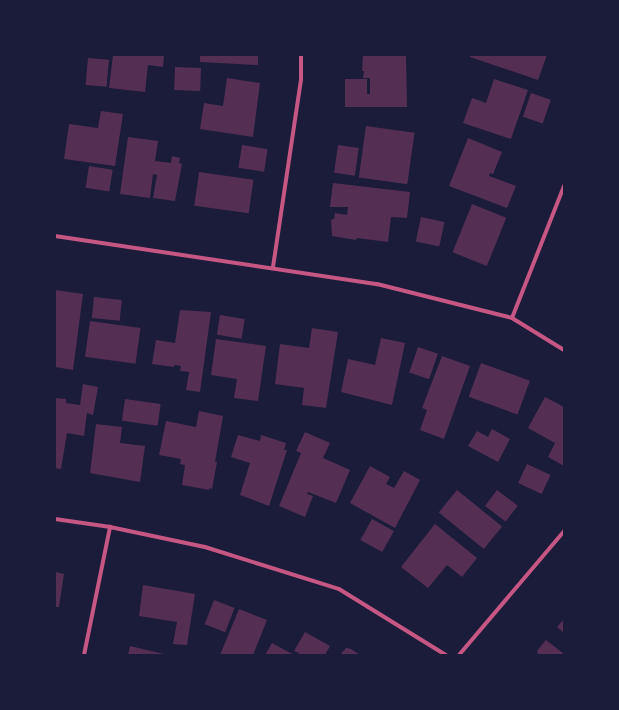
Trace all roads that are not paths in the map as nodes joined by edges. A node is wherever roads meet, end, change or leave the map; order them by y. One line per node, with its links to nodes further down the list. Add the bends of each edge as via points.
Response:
1 (301, 55): 4 (street, via 301,80)
2 (564, 186): 5 (street)
3 (55, 236): 4 (street)
4 (274, 267): 5 (street, via 376,284)
5 (512, 318): 6 (street)
6 (564, 350)
7 (55, 519): 8 (street)
8 (110, 528): 10 (street); 11 (street, via 205,547 339,589)
9 (564, 531): 12 (street)
10 (84, 655)
11 (446, 655)
12 (459, 655)

